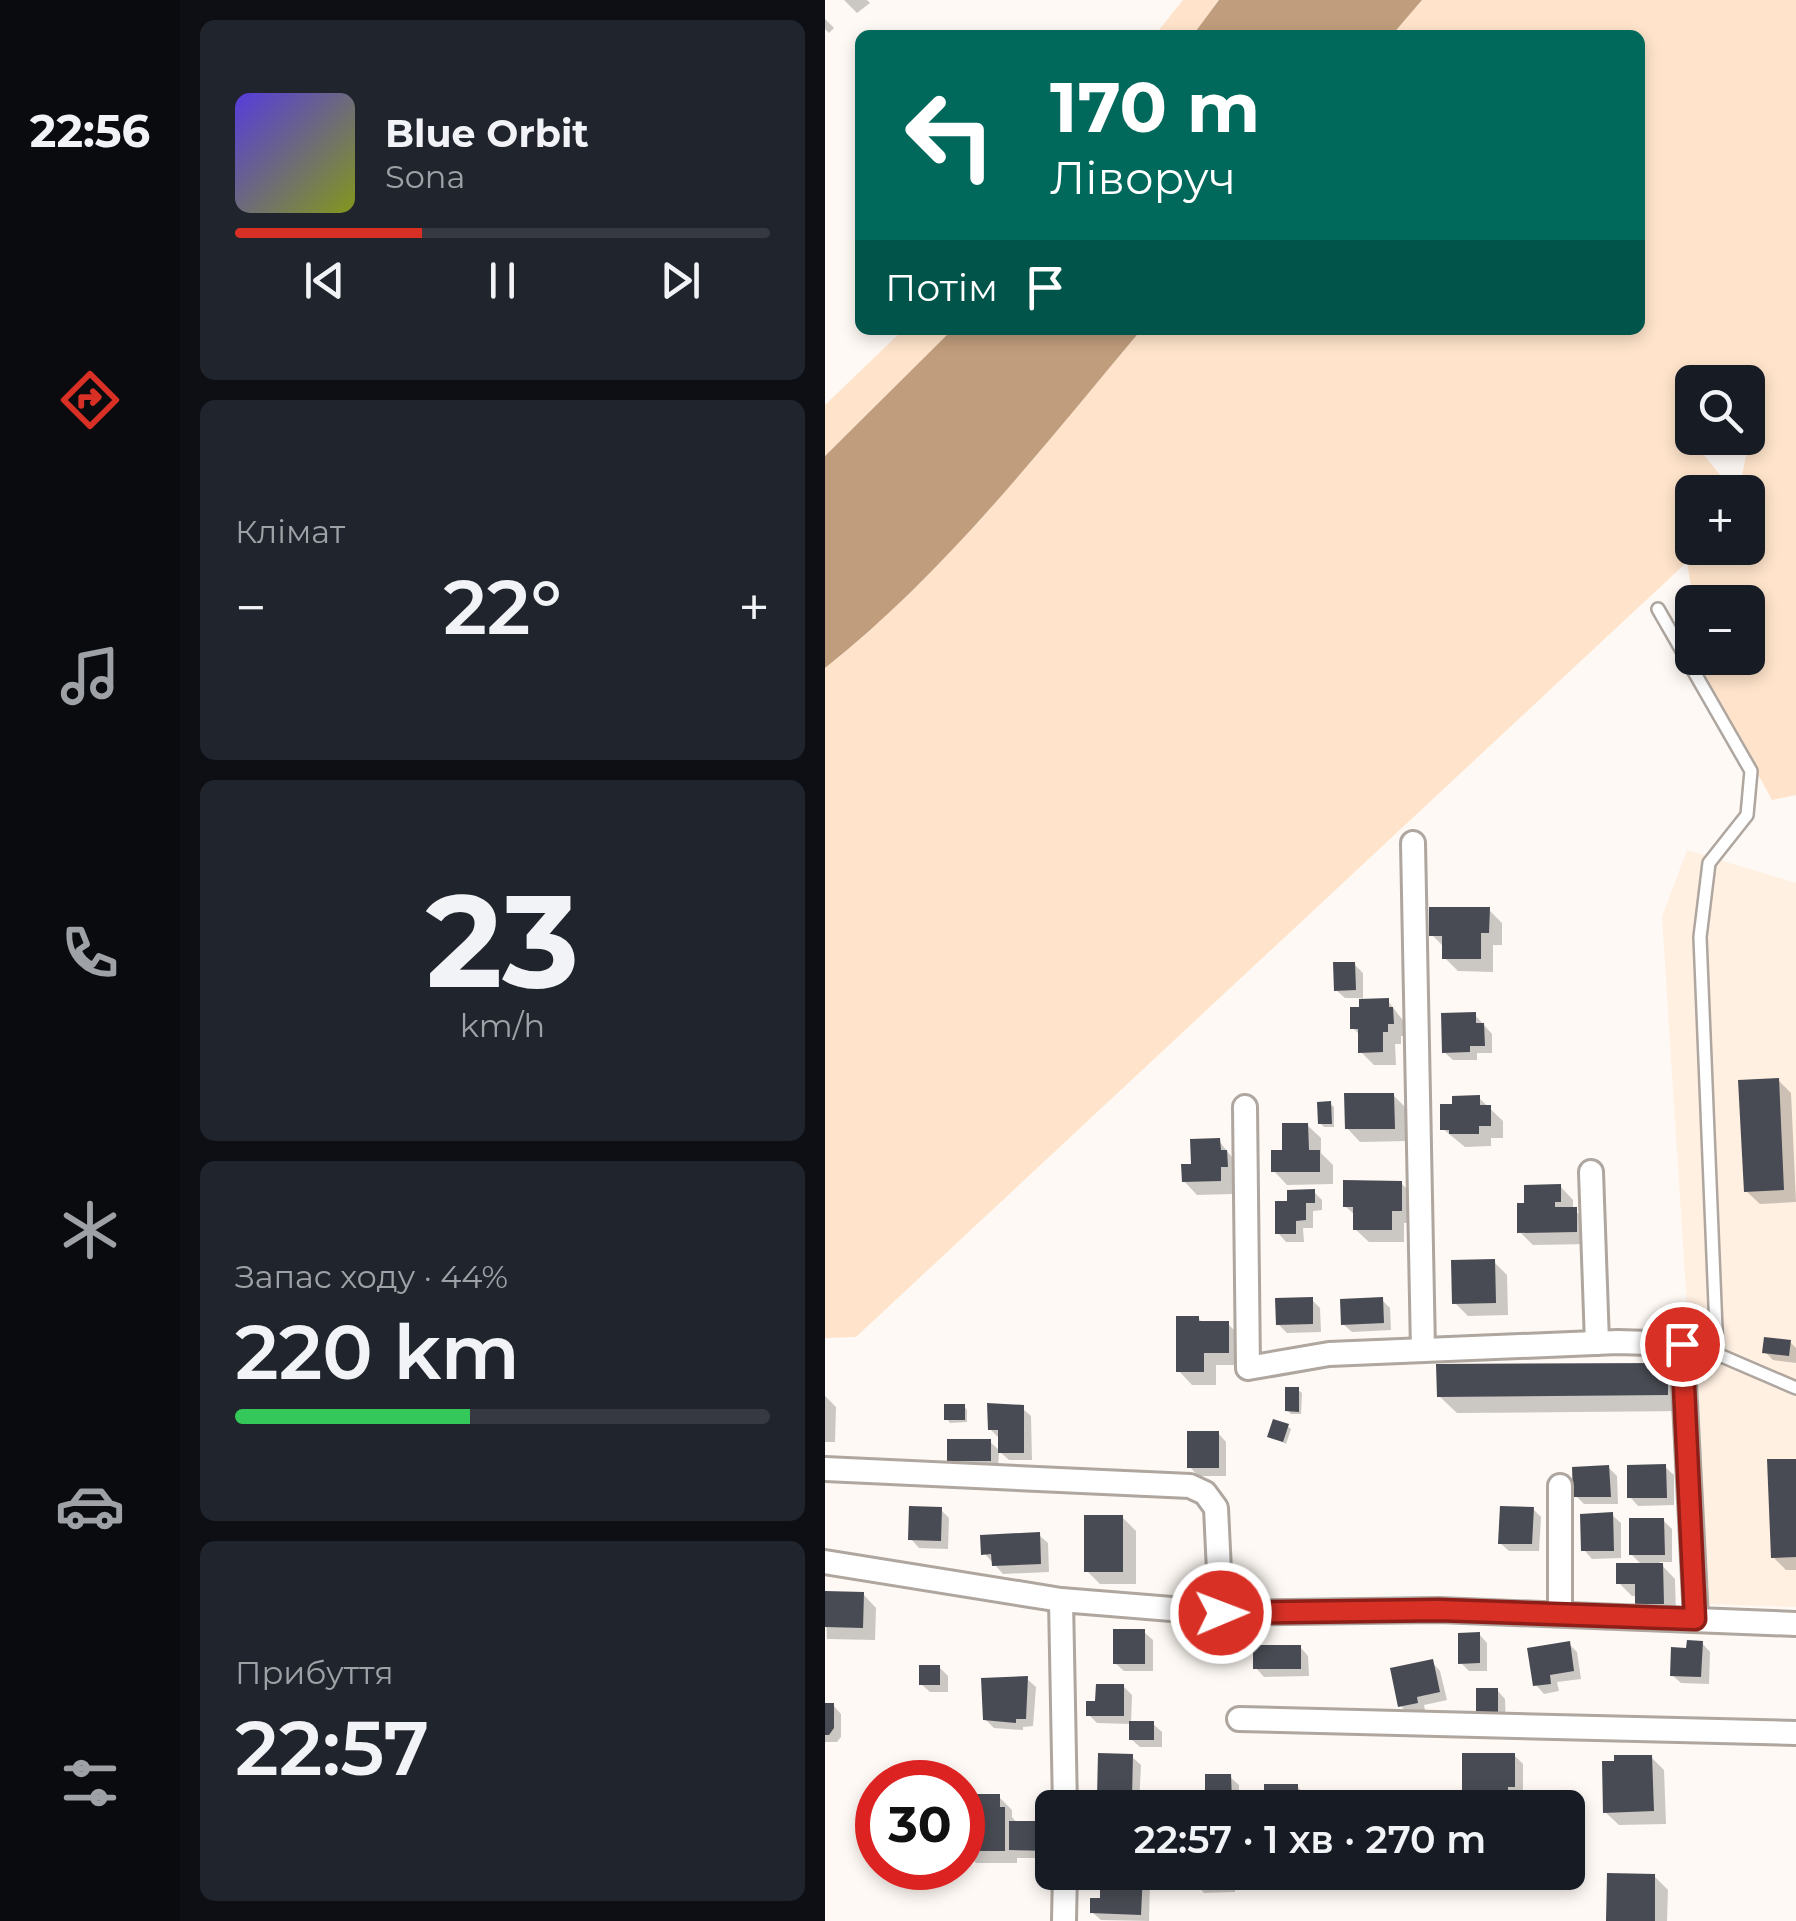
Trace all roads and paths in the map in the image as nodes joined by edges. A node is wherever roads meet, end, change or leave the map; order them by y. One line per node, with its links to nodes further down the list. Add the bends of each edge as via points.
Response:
1 (1658, 609): 8 (lane, via 1751,771 1747,815 1709,863 1700,937)
2 (1413, 843): 7 (street)
3 (1245, 1106): 7 (street, via 1247,1368 1329,1354)
4 (1591, 1172): 5 (street)
5 (1597, 1343): 6 (street); 7 (street)
6 (1682, 1344): 8 (lane); 16 (street)
7 (1423, 1350)
8 (1717, 1354): 9 (lane)
9 (1796, 1388)
10 (825, 1470): 14 (street, via 1190,1486 1216,1508)
11 (1560, 1486): 15 (street)
12 (825, 1562): 13 (street)
13 (1061, 1600): 14 (street); 20 (street)
14 (1221, 1613): 15 (street)
15 (1560, 1614): 16 (street)
16 (1695, 1619): 17 (street)
17 (1796, 1624)
18 (1239, 1718): 19 (street)
19 (1796, 1733)
20 (1065, 1790)
21 (1065, 1890): 22 (street)
22 (1064, 1921)

